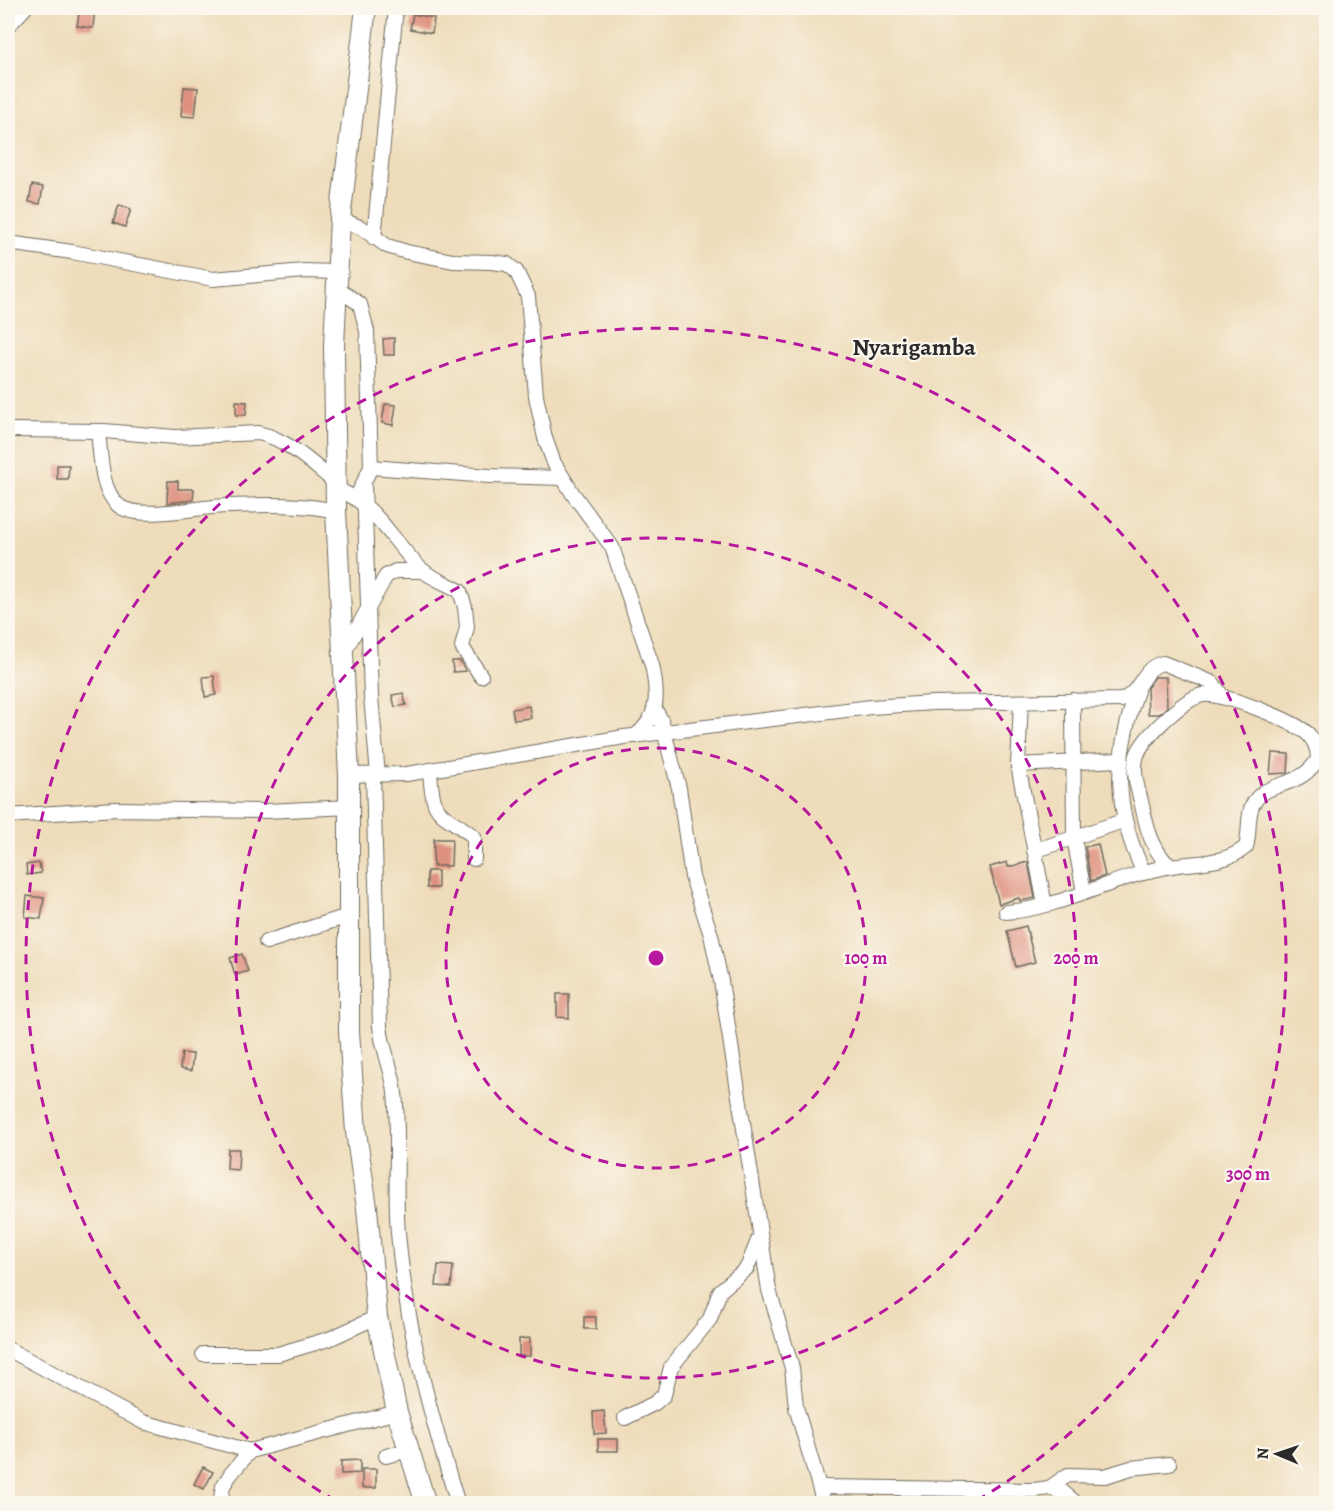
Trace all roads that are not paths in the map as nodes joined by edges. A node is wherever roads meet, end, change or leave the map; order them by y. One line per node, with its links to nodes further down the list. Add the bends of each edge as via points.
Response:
1 (25, 8): 4 (street)
2 (366, 8): 5 (street)
3 (396, 8): 6 (street)
4 (8, 26)
5 (340, 219): 6 (street); 8 (street)
6 (374, 238): 12 (street, via 407,252 453,261 507,264 516,271 528,296 536,396 545,438)
7 (8, 243): 8 (street, via 213,279 304,271)
8 (336, 280): 11 (street, via 360,304 367,331); 13 (street, via 333,434)
9 (8, 430): 10 (street)
10 (98, 432): 13 (street, via 175,437 245,432 270,436 288,445); 14 (street, via 106,484 116,504 126,510 145,513 295,505)
11 (371, 467): 12 (street); 13 (street, via 364,484)
12 (563, 478): 23 (street, via 612,547 656,681)
13 (348, 494): 14 (street); 15 (street, via 393,533); 16 (street)
14 (336, 511): 17 (street)
15 (424, 571): 16 (street, via 396,571 386,576); 18 (street, via 460,591 467,627 462,647)
16 (368, 605): 17 (street); 31 (street)
17 (343, 654): 30 (street)
18 (481, 676)
19 (1137, 691): 20 (street, via 1149,668 1163,663 1213,682); 21 (street, via 1120,700); 26 (street)
20 (1222, 696): 38 (street, via 1205,694 1188,700 1143,743 1136,758 1135,775 1144,818 1153,843); 38 (street, via 1286,720 1308,734 1318,759 1307,774 1263,791 1256,798 1246,847 1240,852 1221,859)
21 (1073, 700): 22 (street); 27 (street)
22 (1021, 702): 24 (street, via 871,707); 28 (street)
23 (655, 709): 24 (street); 25 (street, via 651,721)
24 (665, 733): 25 (street); 45 (street, via 679,788 692,877 721,981)
25 (634, 736): 29 (street)
26 (1119, 760): 27 (street); 34 (street)
27 (1073, 764): 28 (street); 35 (street)
28 (1018, 765): 36 (street)
29 (430, 771): 31 (street); 37 (street, via 433,804 440,815 474,837)
30 (349, 775): 31 (street); 32 (street)
31 (376, 775): 59 (street, via 380,1026 395,1092 398,1235 414,1351)
32 (350, 807): 33 (street, via 247,811 116,809); 43 (street)
33 (8, 816)
34 (1123, 821): 35 (street); 39 (street)
35 (1074, 838): 36 (street); 40 (street)
36 (1034, 851): 41 (street)
37 (474, 859)
38 (1170, 866): 39 (street)
39 (1144, 873): 40 (street)
40 (1084, 892): 41 (street)
41 (1045, 905): 42 (street)
42 (1006, 912)
43 (348, 916): 44 (street); 46 (street, via 352,1088)
44 (266, 942)
45 (759, 1238): 50 (street, via 747,1268 720,1291 710,1319 671,1367 664,1395); 55 (street, via 769,1290 792,1368 796,1407)
46 (377, 1317): 48 (street, via 329,1339 278,1354); 49 (street)
47 (8, 1349): 52 (street, via 143,1422)
48 (203, 1354)
49 (397, 1412): 51 (street); 52 (street)
50 (625, 1418)
51 (409, 1450): 53 (street); 58 (street)
52 (250, 1451): 57 (street, via 226,1480)
53 (386, 1456)
54 (1169, 1464): 56 (street, via 1131,1468 1108,1476 1068,1475)
55 (820, 1487): 56 (street); 60 (street)
56 (1049, 1488): 61 (street, via 1063,1492)
57 (220, 1503)
58 (426, 1503)
59 (458, 1503)
60 (824, 1503)
61 (1077, 1503)

